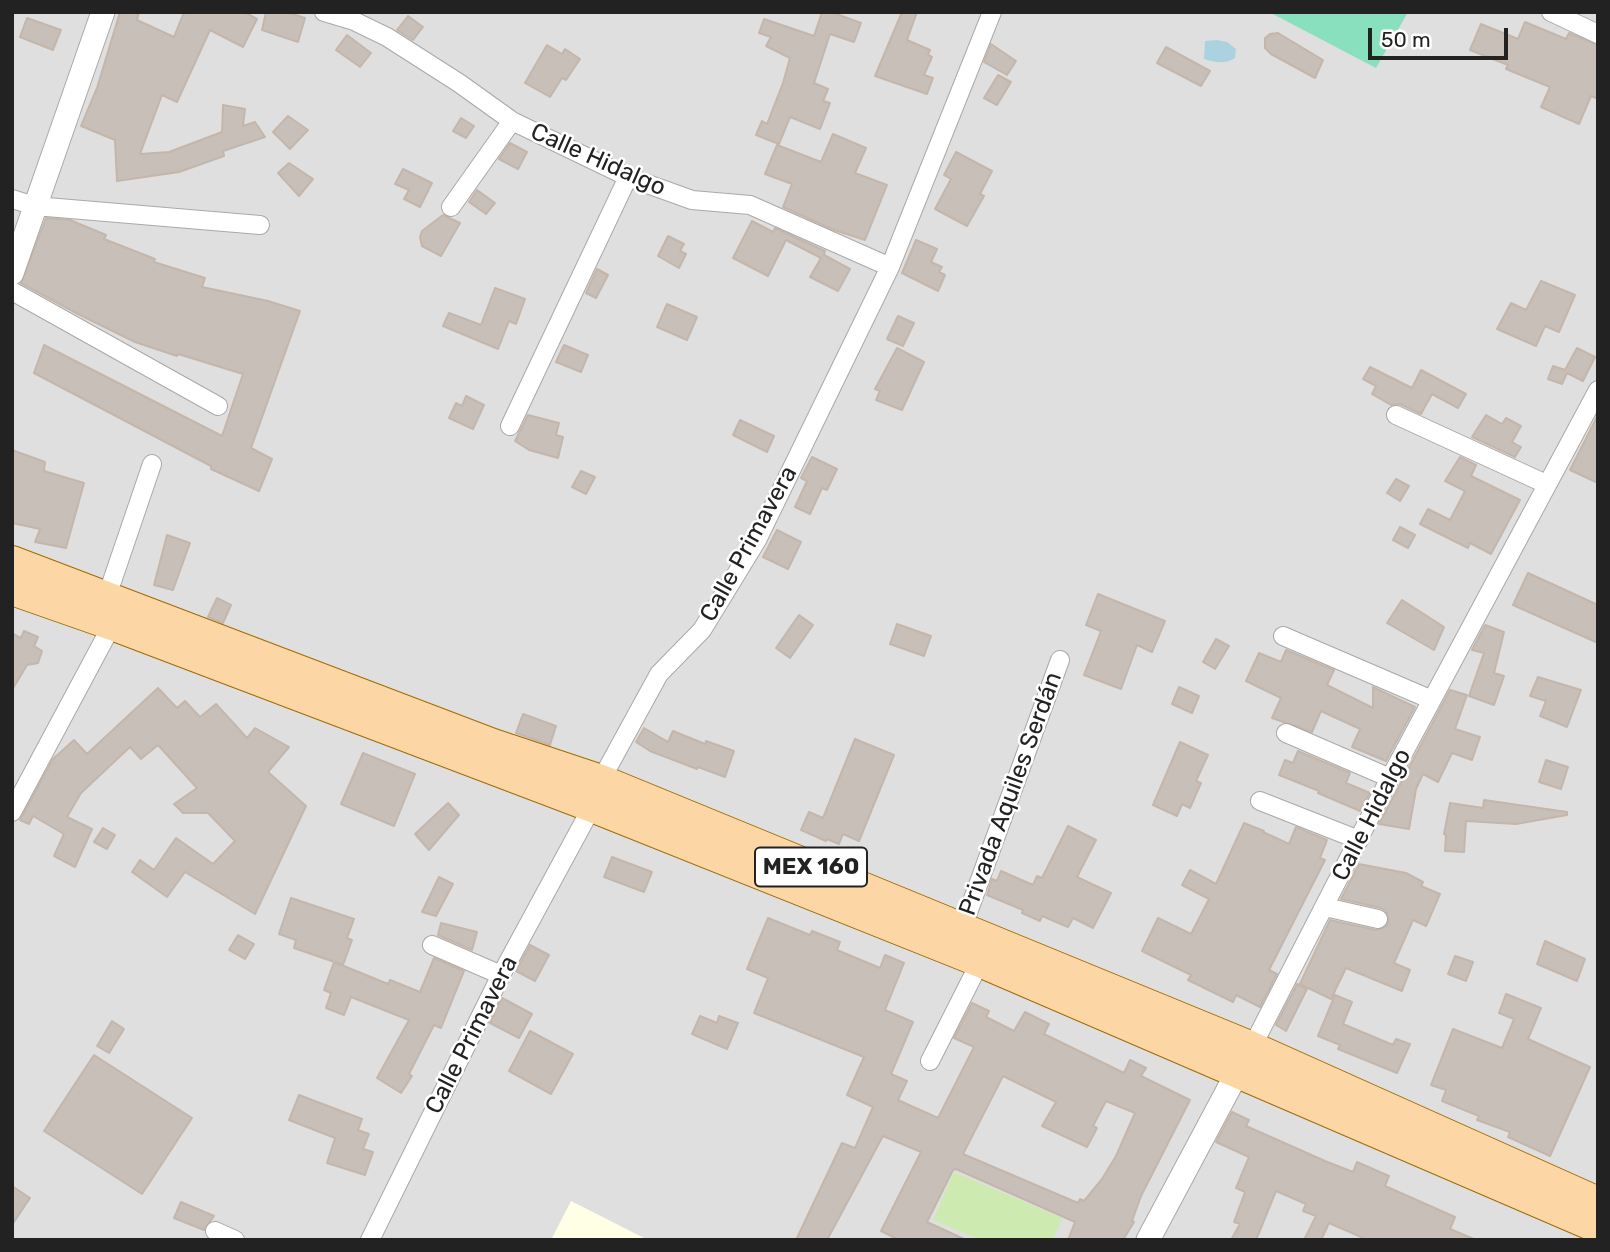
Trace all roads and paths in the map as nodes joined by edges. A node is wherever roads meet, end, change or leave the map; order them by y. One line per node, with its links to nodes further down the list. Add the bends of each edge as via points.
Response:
1 (103, 12): 10 (street)
2 (324, 12): 5 (street, Calle Hidalgo)
3 (1551, 12): 6 (street)
4 (989, 13): 13 (street, Calle Primavera)
5 (357, 17): 7 (street, Calle Hidalgo)
6 (1598, 34)
7 (512, 121): 8 (street, Calle Hidalgo); 11 (street)
8 (628, 177): 13 (street, Calle Hidalgo, via 692,200 750,205); 19 (street)
9 (12, 199): 10 (street)
10 (35, 206): 12 (street); 14 (street)
11 (451, 207)
12 (260, 225)
13 (890, 267): 30 (street, Calle Primavera, via 757,540 702,630 659,674)
14 (12, 273)
15 (12, 291): 17 (street)
16 (1598, 390): 21 (street, Calle Hidalgo)
17 (218, 406)
18 (1396, 415): 21 (street)
19 (510, 426)
20 (152, 464): 24 (street)
21 (1546, 484): 27 (street, Calle Hidalgo)
22 (12, 561): 24 (main road, MEX 160)
23 (12, 590): 24 (main road, MEX 160)
24 (109, 610): 30 (main road, MEX 160); 32 (street)
25 (1283, 636): 27 (street)
26 (1060, 660): 36 (street, Privada Aquiles Serdán)
27 (1432, 700): 29 (street, Calle Hidalgo)
28 (1286, 733): 29 (street)
29 (1390, 778): 33 (street, Calle Hidalgo)
30 (596, 794): 36 (main road, MEX 160); 38 (main road, MEX 160); 39 (street, Calle Primavera)
31 (1260, 802): 33 (street)
32 (12, 812)
33 (1359, 840): 34 (street, Calle Hidalgo)
34 (1325, 907): 35 (street); 41 (street, Calle Hidalgo)
35 (1378, 919)
36 (962, 929): 40 (main road, MEX 160)
37 (432, 945): 39 (street)
38 (980, 962): 40 (main road, MEX 160); 42 (street)
39 (501, 975): 47 (street, Calle Primavera)
40 (1043, 975): 41 (main road, MEX 160)
41 (1245, 1059): 43 (main road, MEX 160); 44 (main road, MEX 160); 48 (street, Calle Hidalgo)
42 (930, 1061)
43 (1598, 1202)
44 (1598, 1228)
45 (215, 1231): 46 (street)
46 (235, 1240)
47 (370, 1240)
48 (1148, 1240)

